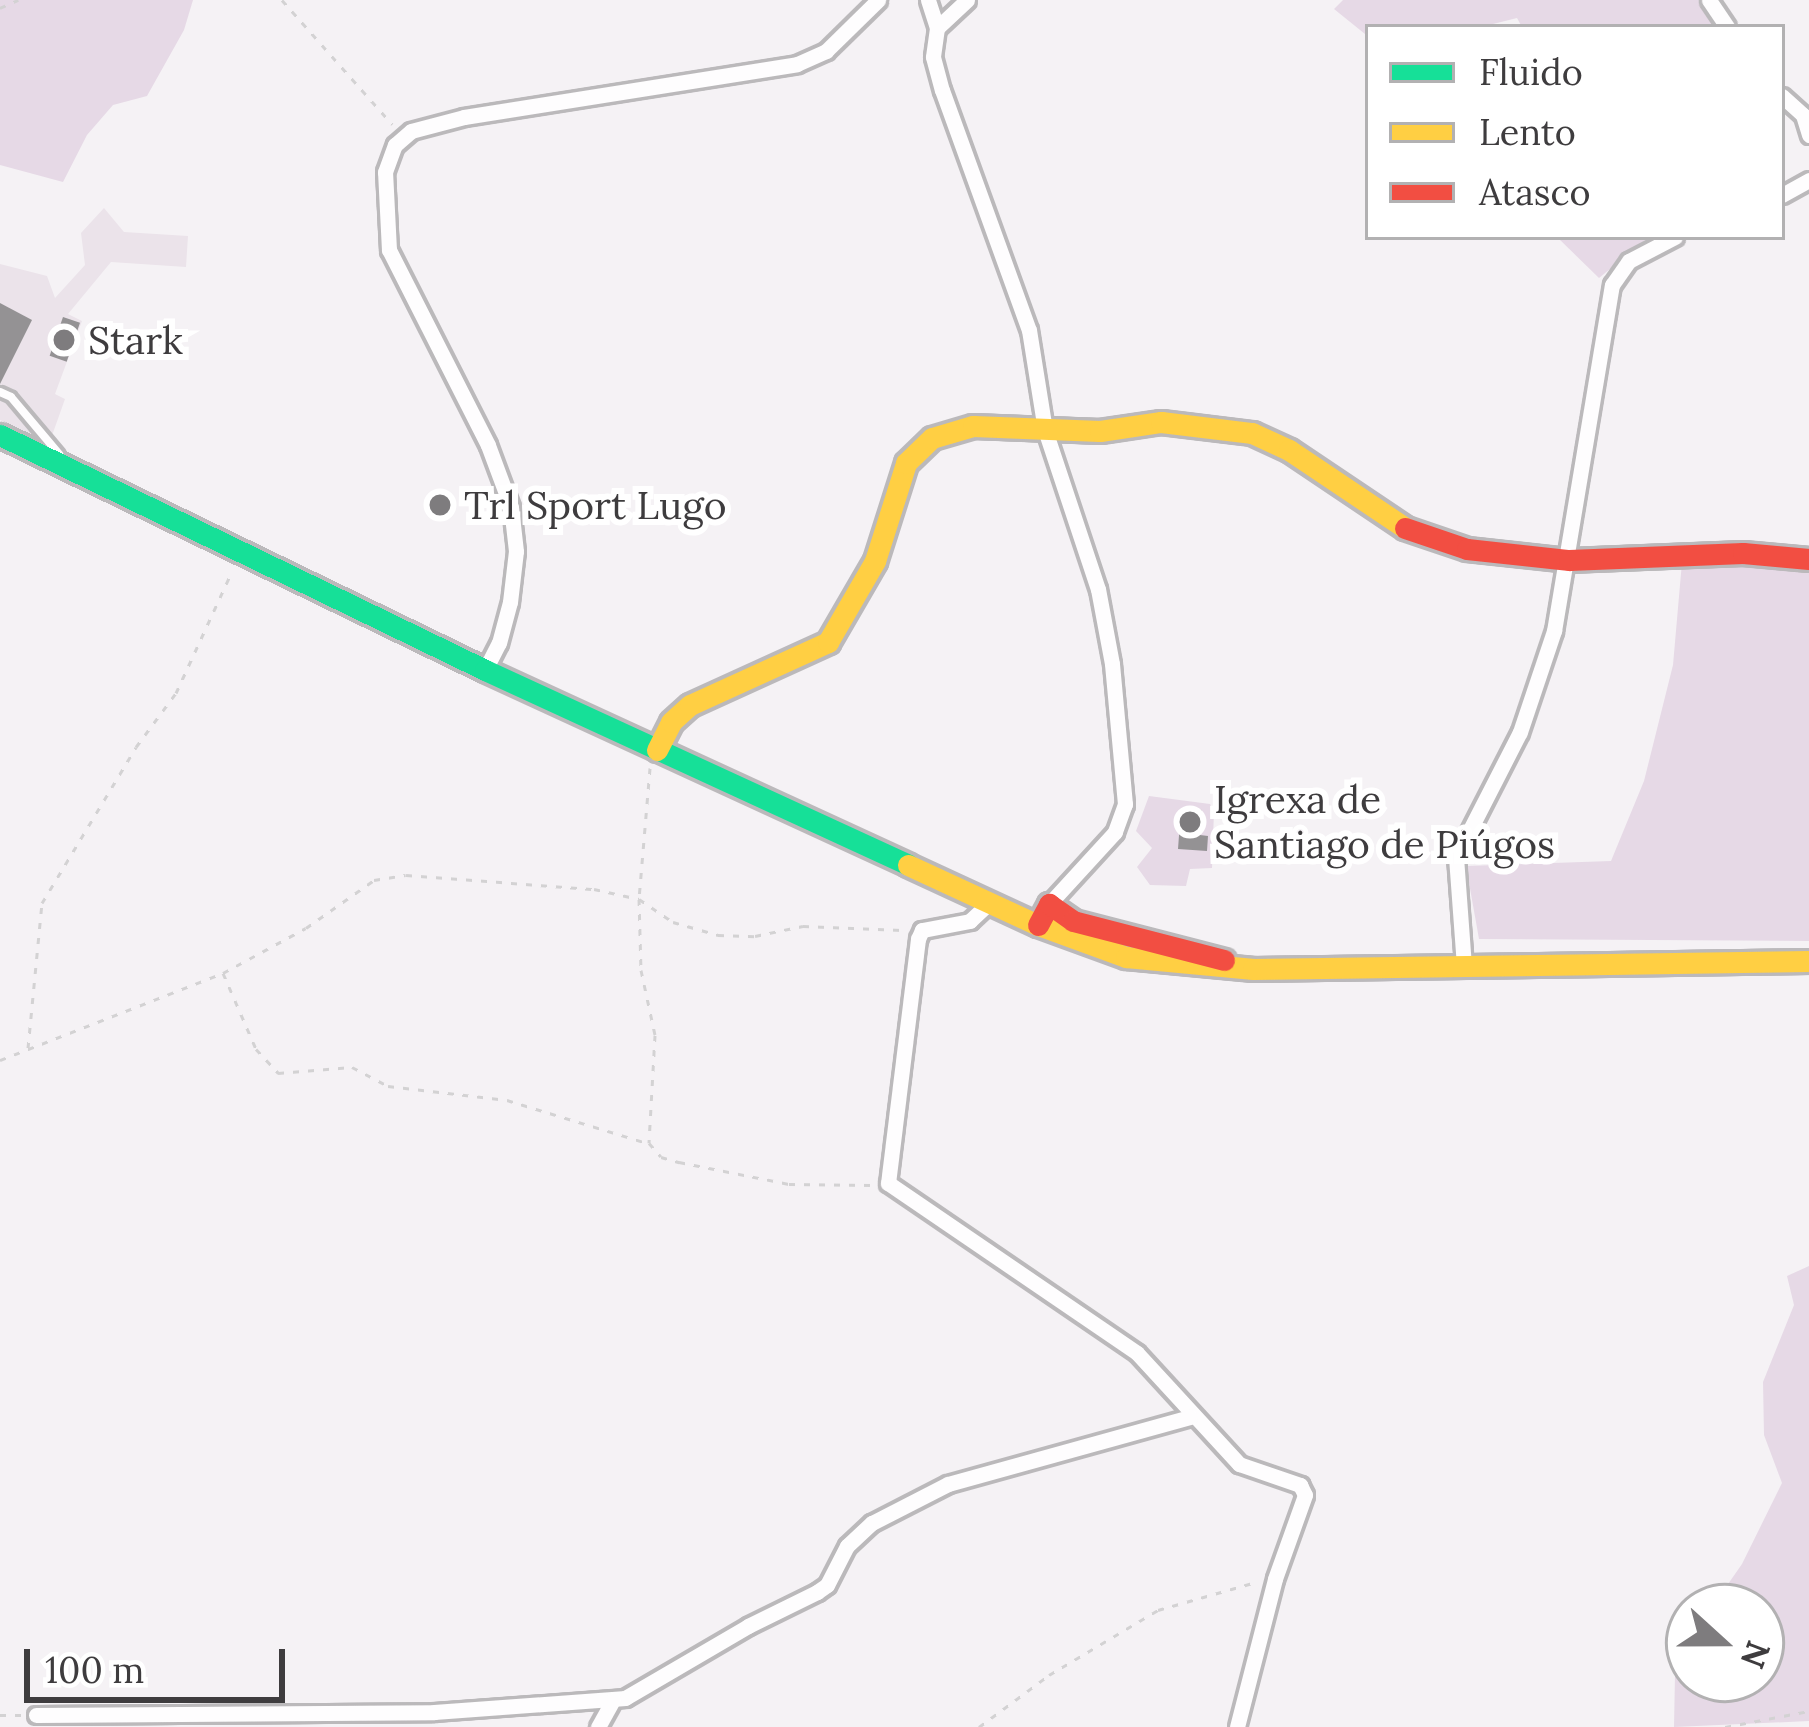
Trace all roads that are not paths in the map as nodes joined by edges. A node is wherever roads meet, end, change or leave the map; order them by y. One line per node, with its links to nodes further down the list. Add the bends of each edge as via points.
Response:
1 (878, 0): 14 (street, via 826,51 797,64 483,113 405,136 385,172 389,250 488,445 511,508 510,602)
2 (928, 0): 4 (street)
3 (967, 0): 4 (street)
4 (937, 28): 9 (street, via 933,57 1029,329)
5 (1806, 106): 6 (street)
6 (1809, 135)
7 (1670, 240): 13 (street, via 1630,261 1612,285)
8 (0, 392): 11 (lane)
9 (1046, 430): 13 (main road, via 1161,422 1252,433 1425,539); 15 (main road, via 973,427 932,438 906,463 874,561 828,642 690,705); 17 (street, via 1098,589 1124,804 1115,832)
10 (0, 435): 11 (main road)
11 (82, 476): 14 (main road)
12 (1809, 559): 13 (main road)
13 (1569, 560): 19 (street, via 1520,732 1456,856)
14 (485, 670): 15 (main road)
15 (657, 750): 16 (main road)
16 (989, 902): 17 (main road); 20 (street, via 970,921 922,930 888,1183 1137,1353)
17 (1043, 915): 19 (main road, via 1157,964)
18 (1809, 961): 19 (main road)
19 (1464, 966)
20 (1190, 1417): 21 (street, via 948,1484 872,1522 817,1592); 22 (street, via 1239,1464 1300,1485 1305,1495 1274,1581)
21 (613, 1700): 23 (street, via 434,1712); 24 (street)
22 (1244, 1708): 25 (street); 26 (street)
23 (36, 1715)
24 (598, 1727)
25 (1237, 1727)
26 (1251, 1727)

